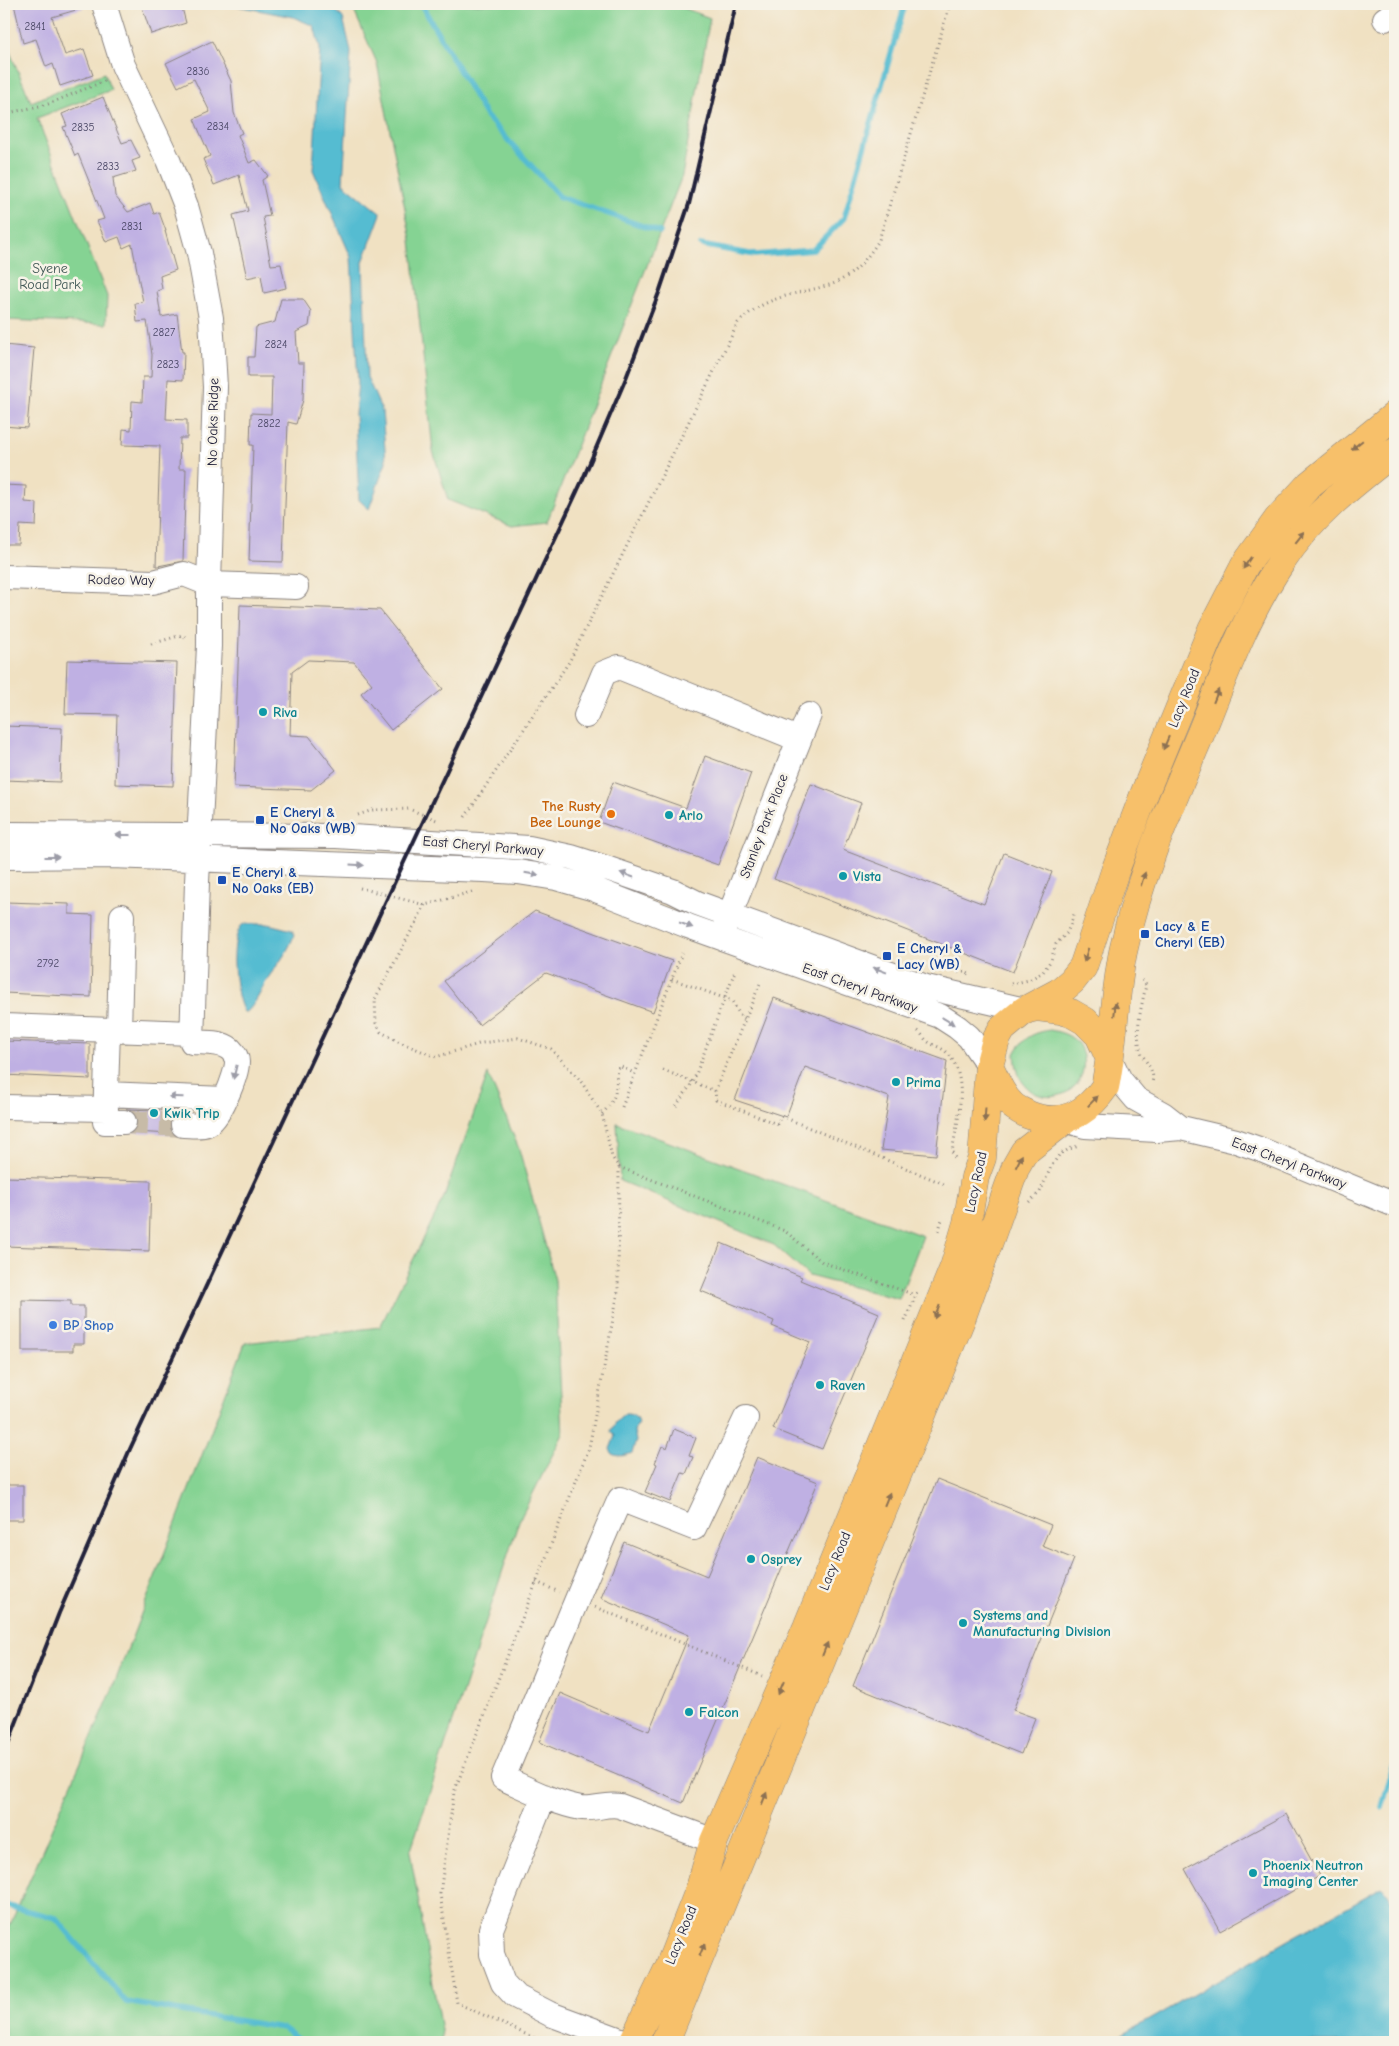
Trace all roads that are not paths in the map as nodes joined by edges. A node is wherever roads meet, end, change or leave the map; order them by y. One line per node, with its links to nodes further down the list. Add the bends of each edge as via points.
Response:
1 (104, 4): 5 (street, No Oaks Ridge, via 123,65 186,206 201,262 211,318 215,387)
2 (1395, 415): 17 (main road, Lacy Road, one-way to 17, via 1310,484 1278,518 1245,565 1212,629 1145,792 1083,967 1059,992)
3 (1395, 451): 21 (main road, Lacy Road, one-way to 3, via 1123,954 1137,897 1166,813 1243,630 1282,560 1309,526 1339,496)
4 (4, 577): 5 (street, Rodeo Way, via 153,582 184,574)
5 (209, 584): 6 (street, Rodeo Way); 11 (street, No Oaks Ridge)
6 (296, 587)
7 (809, 715): 9 (street, Stanley Park Place)
8 (586, 716): 9 (street, via 604,673 619,667)
9 (798, 739): 14 (street, Stanley Park Place)
10 (4, 834): 11 (street, East Cheryl Parkway, one-way to 10)
11 (200, 835): 13 (street, No Oaks Ridge); 14 (street, East Cheryl Parkway, one-way to 11, via 609,869 529,848 336,836)
12 (4, 857): 13 (street, East Cheryl Parkway, one-way to 13, via 112,856)
13 (198, 860): 16 (street, East Cheryl Parkway, one-way to 16, via 518,872 591,888); 20 (street, No Oaks Ridge)
14 (730, 914): 16 (street, Stanley Park Place); 17 (street, East Cheryl Parkway, one-way to 14, via 926,987)
15 (122, 916): 19 (street)
16 (721, 937): 22 (street, East Cheryl Parkway, one-way to 22, via 940,1016 969,1037)
17 (1026, 1010): 21 (main road, via 1037,1007 1072,1013 1099,1035); 22 (main road, via 1002,1029)
18 (4, 1026): 19 (street)
19 (113, 1030): 20 (street); 25 (street)
20 (192, 1037): 23 (street, one-way to 23, via 219,1043 236,1056 235,1075)
21 (1109, 1058): 26 (main road, one-way to 21, via 1096,1099 1104,1087); 28 (street, East Cheryl Parkway, via 1120,1080 1136,1099)
22 (989, 1066): 26 (main road, via 1011,1105 1036,1118); 32 (main road, Lacy Road, one-way to 32, via 982,1158 954,1267 807,1627)
23 (224, 1099): 25 (street, one-way to 25); 27 (street, via 212,1122)
24 (4, 1107): 25 (street)
25 (110, 1112)
26 (1064, 1120): 28 (street, East Cheryl Parkway, via 1085,1126); 35 (main road, Lacy Road, one-way to 26, via 962,1317 1016,1166 1024,1152)
27 (184, 1125)
28 (1181, 1128): 29 (street, East Cheryl Parkway, via 1259,1149)
29 (1395, 1205)
30 (746, 1418): 31 (street, via 694,1528 620,1499 503,1778)
31 (544, 1796): 32 (street, via 582,1808 613,1804); 33 (street, via 491,1929 492,1954 503,1984 515,1996 550,2014)
32 (714, 1841): 34 (main road, Lacy Road, via 700,1888 669,1967)
33 (626, 2042)
34 (633, 2042)
35 (665, 2042)

